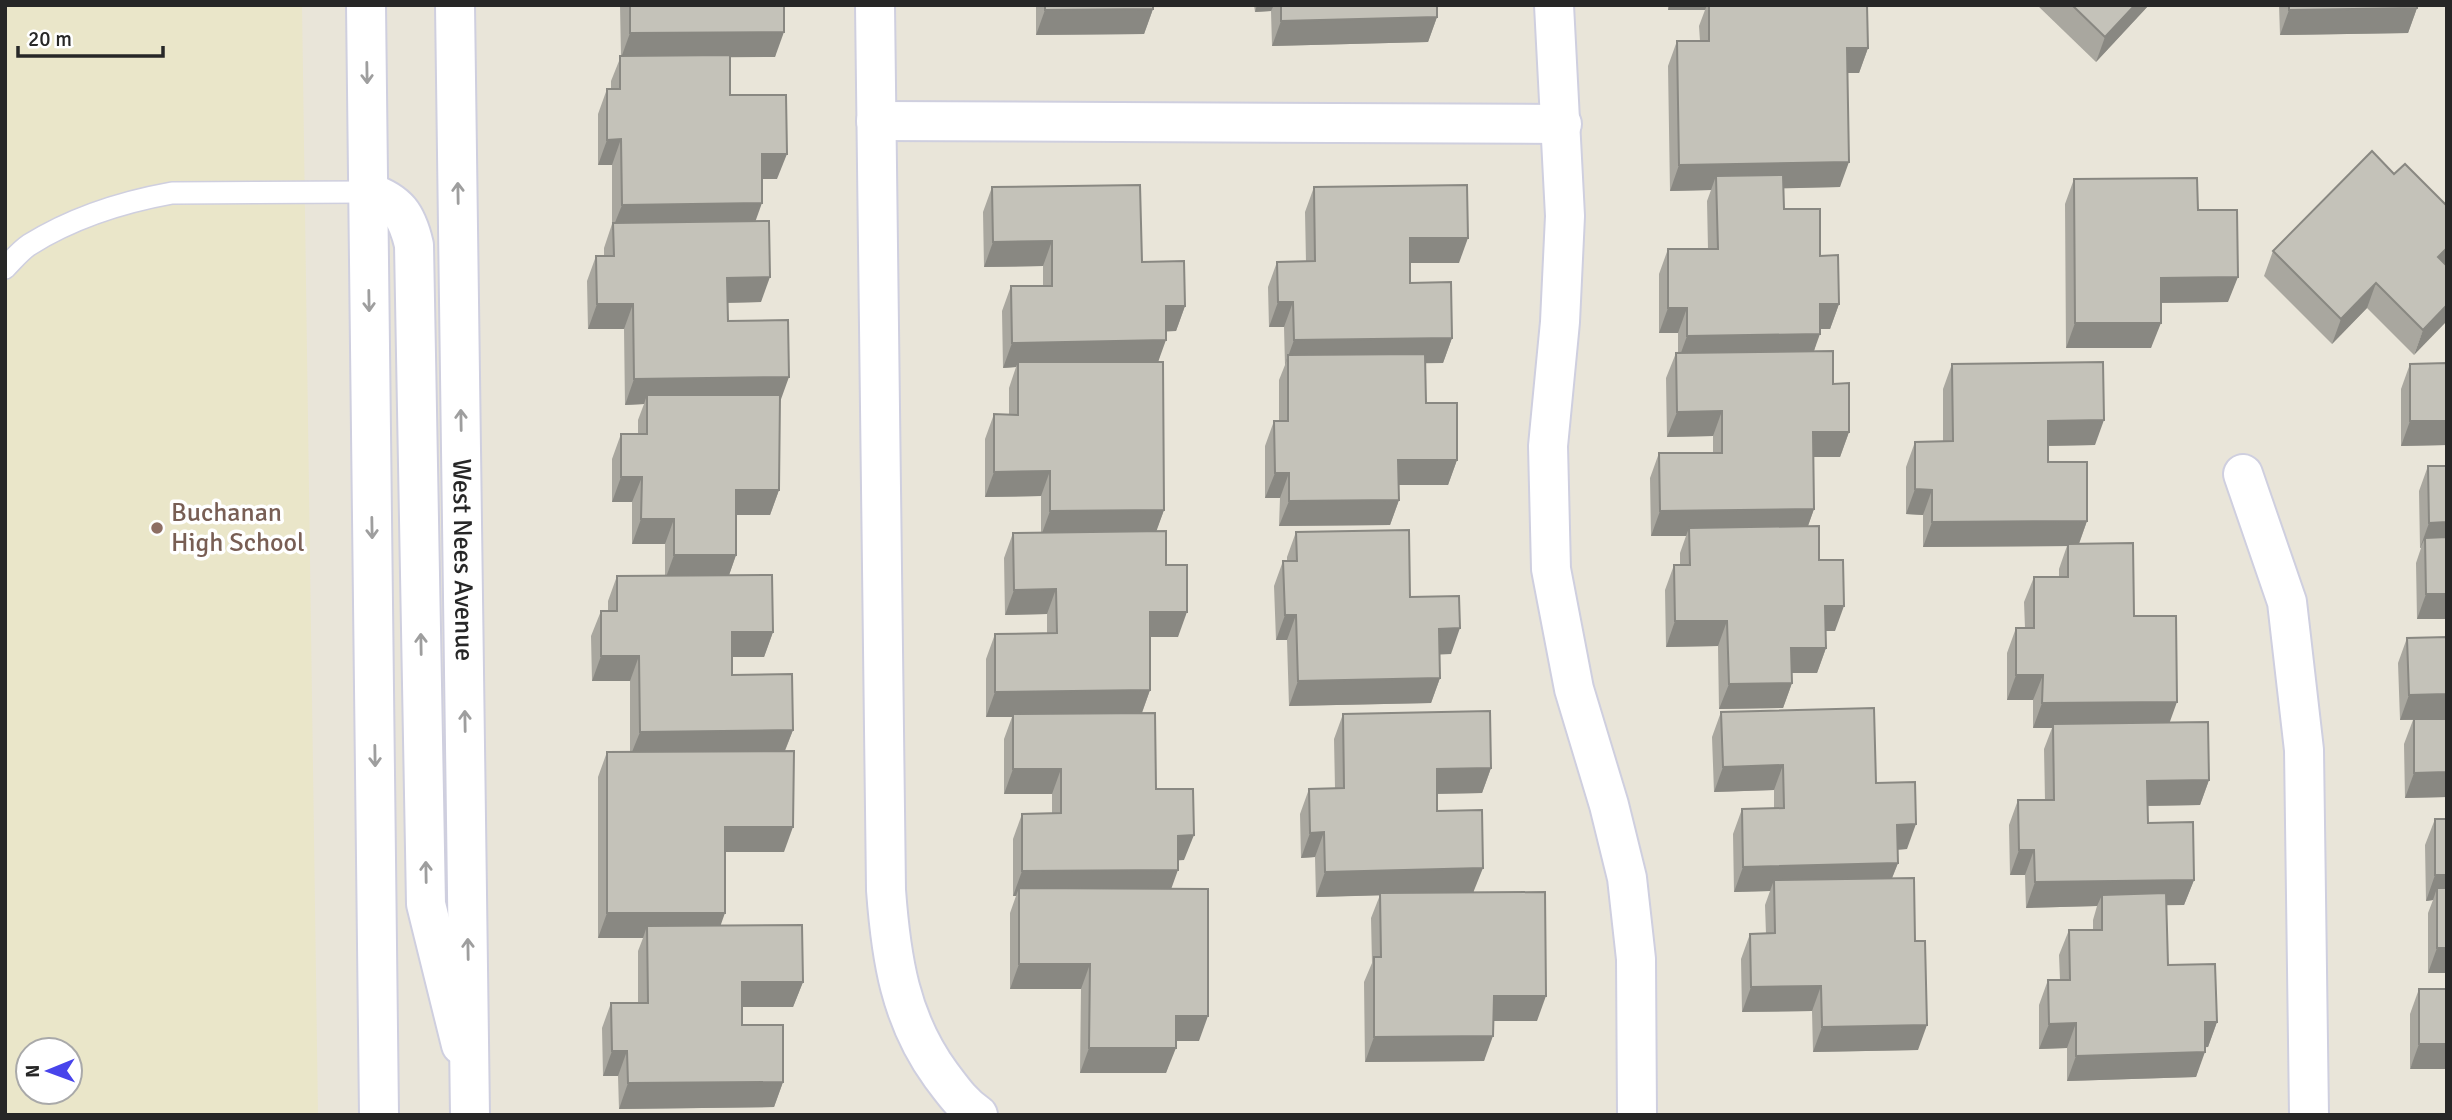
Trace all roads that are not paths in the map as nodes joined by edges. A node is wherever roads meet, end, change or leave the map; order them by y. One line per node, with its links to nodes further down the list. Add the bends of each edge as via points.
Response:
1 (366, 5): 7 (street, one-way to 7)
2 (456, 5): 10 (street, West Nees Avenue, one-way to 2)
3 (874, 5): 5 (street)
4 (1554, 5): 6 (street)
5 (876, 121): 6 (street); 11 (street, via 890,948 905,1008 927,1056)
6 (1562, 124): 13 (street, via 1560,322 1548,446 1551,569 1574,689 1627,878 1636,959)
7 (368, 192): 8 (lane, via 143,198 75,222 28,246); 10 (street, one-way to 7, via 426,904 414,245 410,225 400,209); 12 (street, one-way to 12)
8 (5, 268)
9 (2244, 474): 14 (street, via 2287,602 2304,750)
10 (470, 1098)
11 (964, 1111)
12 (379, 1115)
13 (1637, 1115)
14 (2309, 1115)

